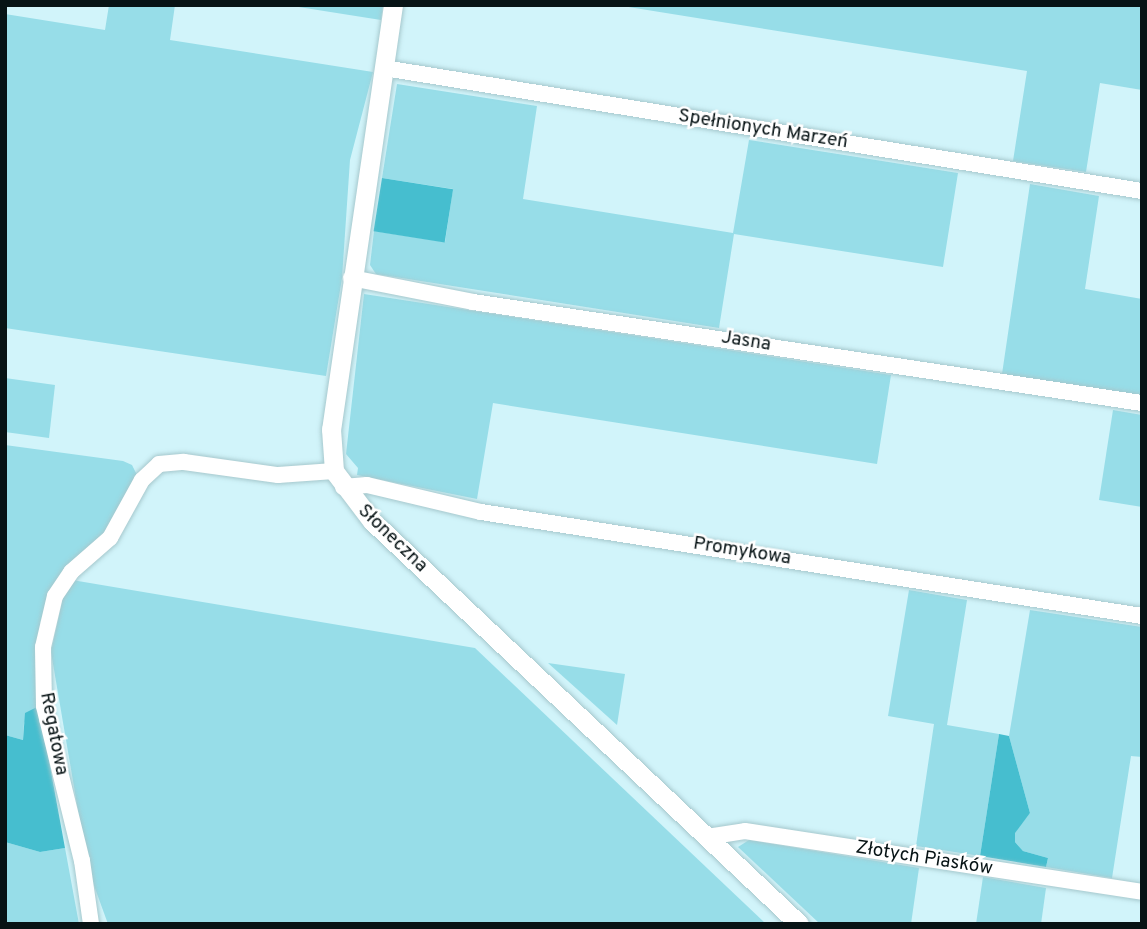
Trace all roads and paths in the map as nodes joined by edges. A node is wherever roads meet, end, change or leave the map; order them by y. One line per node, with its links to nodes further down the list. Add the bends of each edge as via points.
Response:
1 (393, 5): 2 (street)
2 (384, 68): 3 (street, Spełnionych Marzeń); 4 (street)
3 (1142, 191)
4 (351, 278): 5 (street, Jasna, via 473,302); 6 (street, via 331,429)
5 (1142, 402)
6 (339, 479): 7 (street, Promykowa, via 481,512); 8 (street, Słoneczna, via 372,521); 10 (street, Regatowa, via 184,462 159,464 142,480 110,538 71,572 55,596 43,648 44,706 82,861)
7 (1142, 616)
8 (707, 837): 9 (street, Złotych Piasków, via 745,831); 11 (street, Słoneczna)
9 (1142, 892)
10 (91, 924)
11 (799, 924)

